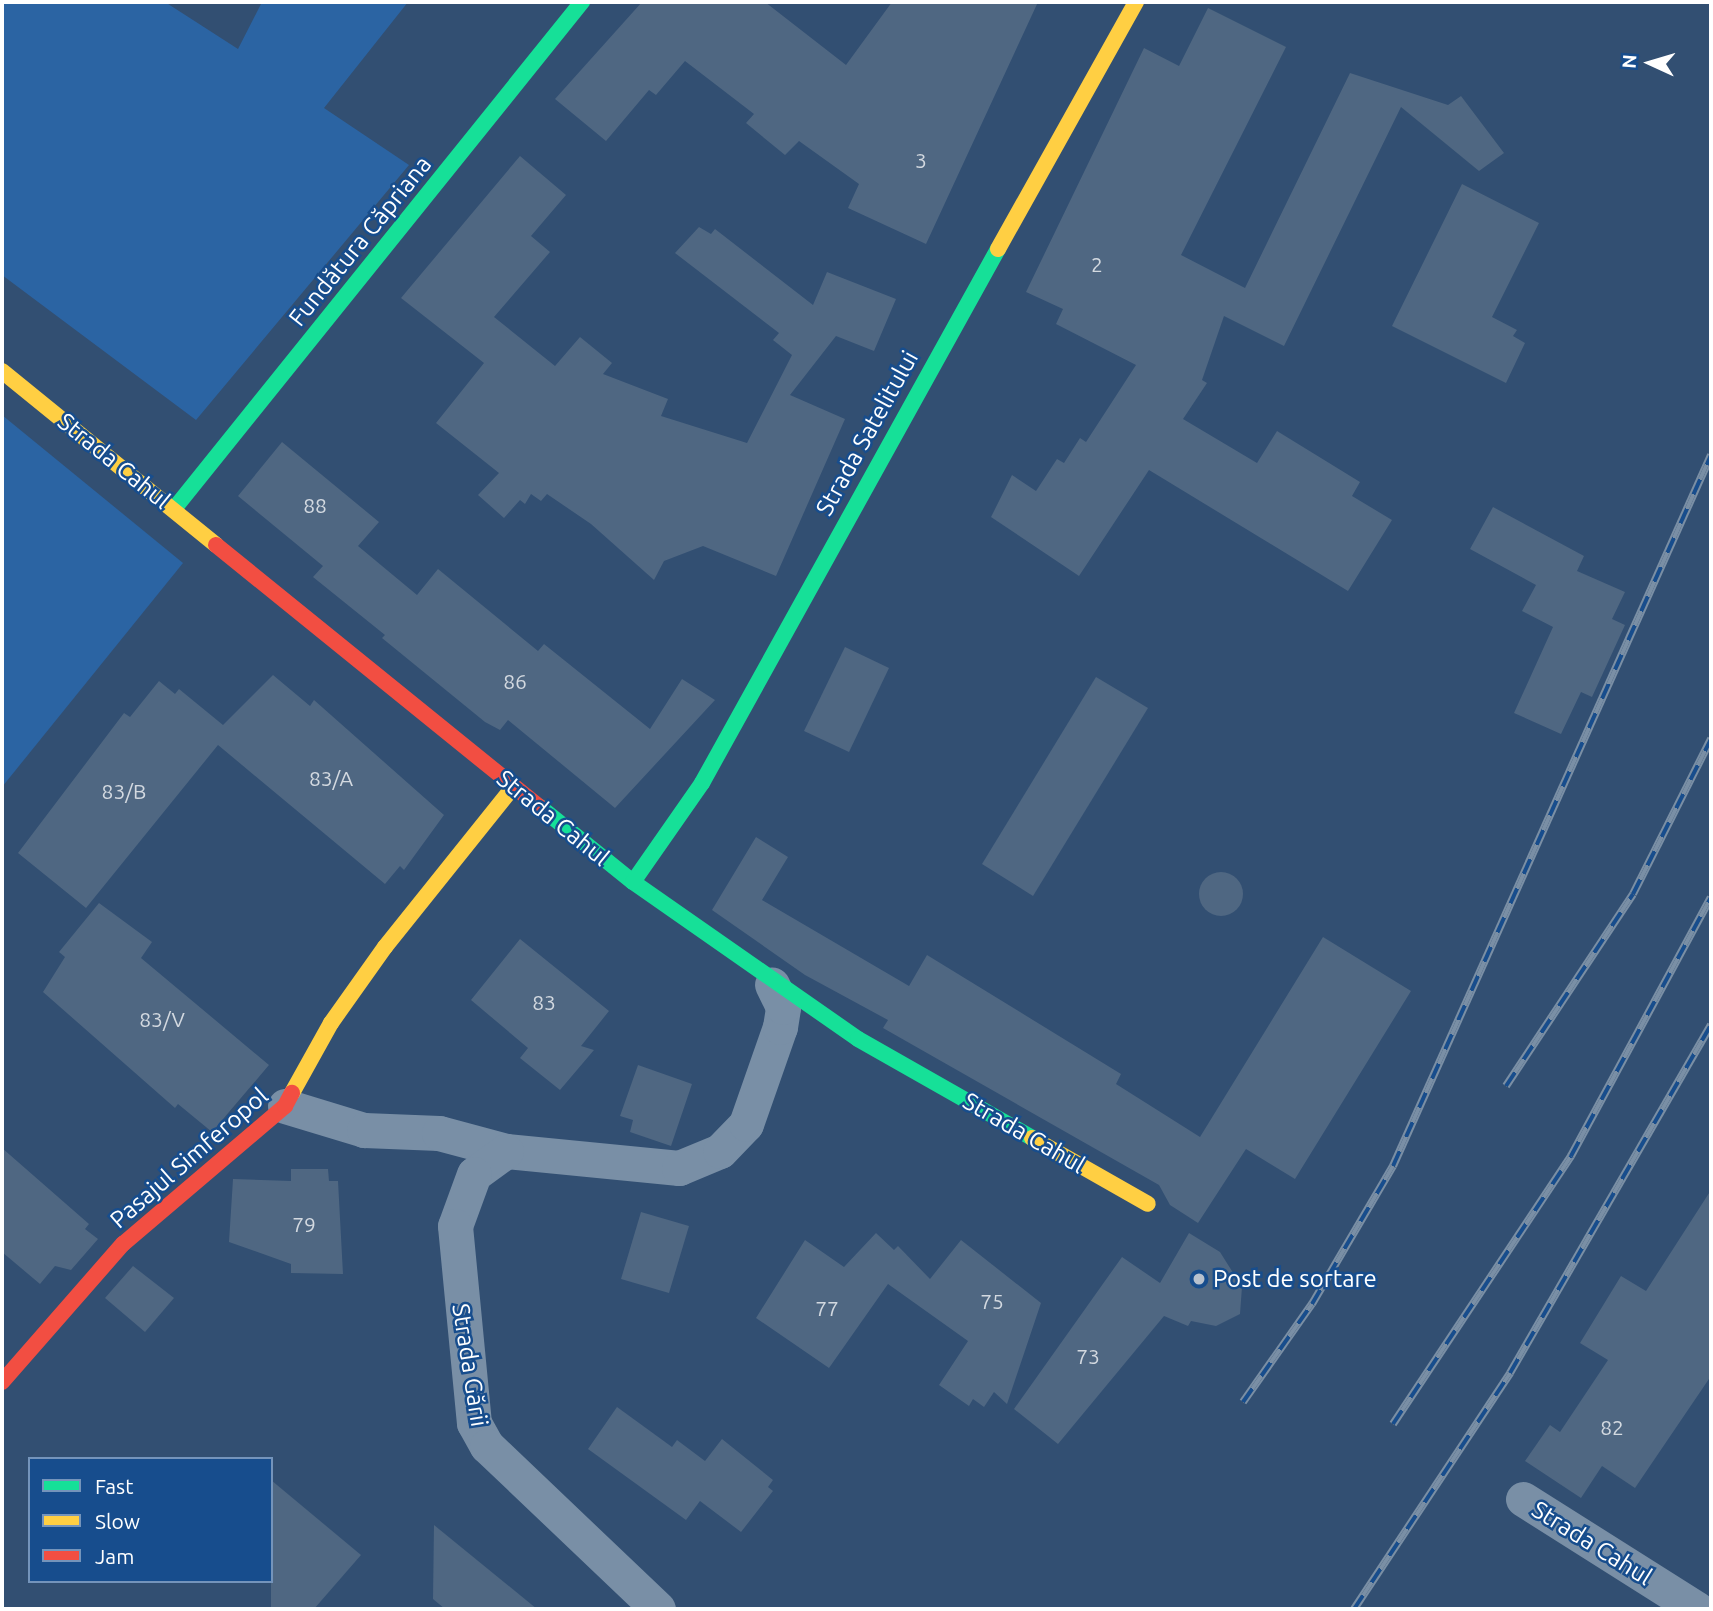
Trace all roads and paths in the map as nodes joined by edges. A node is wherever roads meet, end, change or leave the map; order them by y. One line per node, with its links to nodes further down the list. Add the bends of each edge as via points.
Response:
1 (582, 2): 4 (street, Fundătura Căpriana)
2 (1136, 2): 6 (street, Strada Satelitului, via 702,783)
3 (2, 371): 4 (street, Strada Cahul)
4 (174, 509): 5 (street, Strada Cahul)
5 (513, 787): 6 (street, Strada Cahul); 8 (street, Pasajul Simferopol, via 370,968 331,1023)
6 (633, 883): 7 (street, Strada Cahul)
7 (772, 984): 9 (street, via 783,1007 770,1066 746,1124 720,1151 679,1168 652,1169); 10 (street, Strada Cahul)
8 (285, 1106): 9 (street, via 364,1130 455,1135); 11 (street, Pasajul Simferopol, via 123,1244)
9 (506, 1151): 13 (street, Strada Gării, via 474,1174 455,1226 474,1423 486,1446)
10 (1148, 1204)
11 (2, 1382)
12 (1523, 1499): 14 (street, Strada Cahul)
13 (658, 1609)
14 (1698, 1609)

